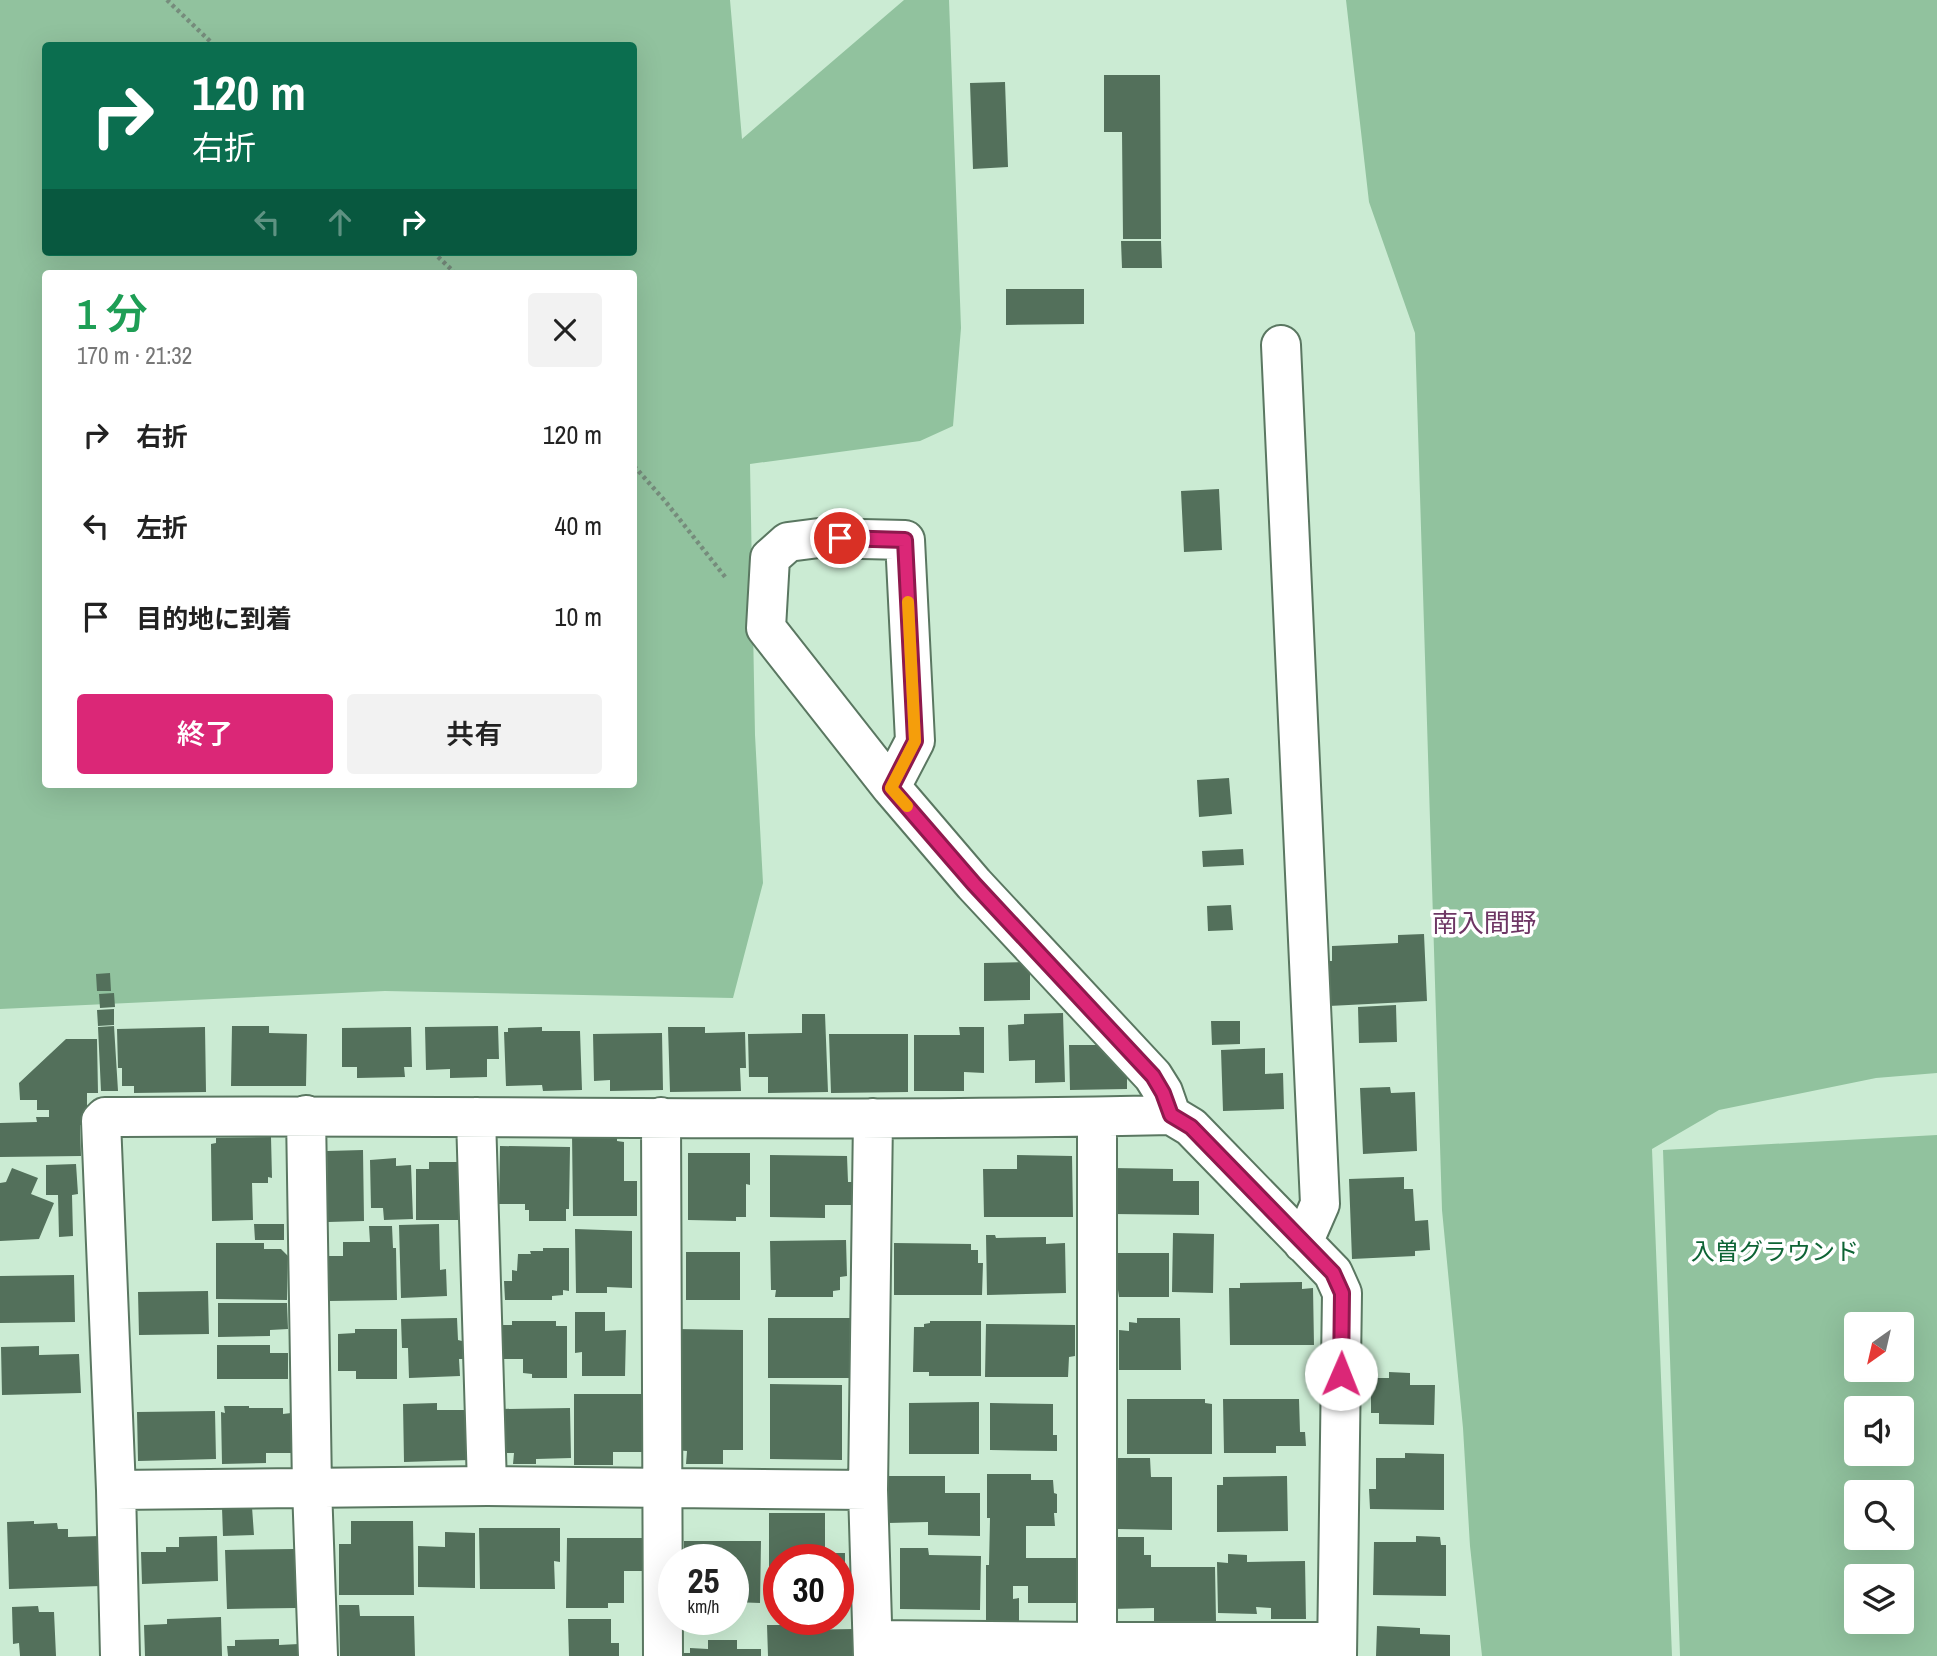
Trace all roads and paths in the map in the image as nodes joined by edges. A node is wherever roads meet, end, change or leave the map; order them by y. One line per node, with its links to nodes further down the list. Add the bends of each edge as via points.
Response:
1 (167, 0): 2 (path)
2 (211, 42)
3 (437, 256): 4 (path)
4 (452, 270)
5 (1281, 345): 15 (street, via 1320,1204)
6 (637, 469): 7 (path)
7 (766, 628): 8 (street); 8 (street, via 770,558 788,542 905,540 915,741)
8 (891, 788): 10 (street, via 1153,1076)
9 (306, 1115): 11 (street); 17 (street); 19 (street, via 105,1117 101,1121)
10 (1171, 1115): 12 (street); 15 (street, via 1191,1127)
11 (477, 1116): 13 (street); 16 (street)
12 (1097, 1116): 14 (street); 22 (street)
13 (661, 1117): 14 (street); 18 (street)
14 (873, 1118): 20 (street)
15 (1303, 1243): 23 (street, via 1333,1273 1342,1293)
16 (487, 1486): 17 (street); 18 (street)
17 (312, 1487): 19 (street); 25 (street)
18 (663, 1488): 20 (street); 26 (street)
19 (116, 1490): 24 (street)
20 (868, 1490): 21 (street)
21 (873, 1648): 22 (street)
22 (1097, 1649): 23 (street)
23 (1337, 1649)
24 (120, 1656)
25 (318, 1656)
26 (663, 1656)

